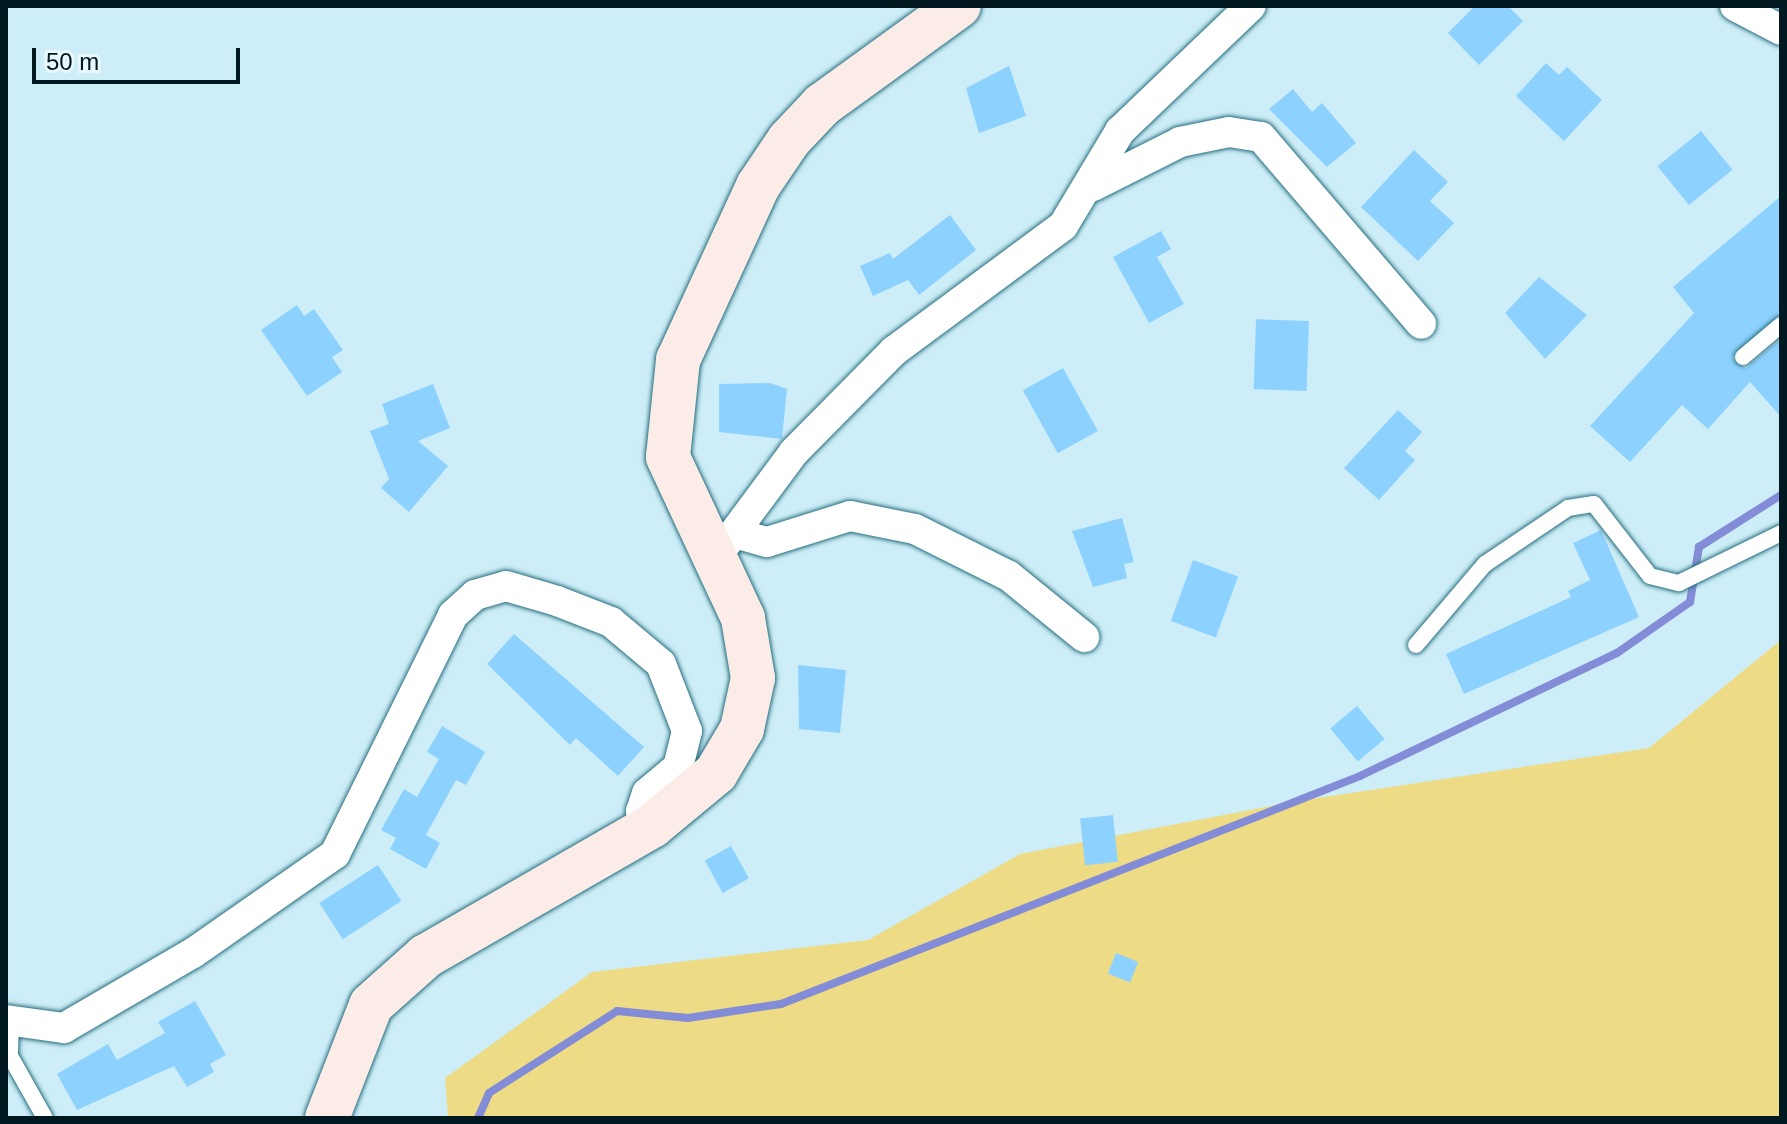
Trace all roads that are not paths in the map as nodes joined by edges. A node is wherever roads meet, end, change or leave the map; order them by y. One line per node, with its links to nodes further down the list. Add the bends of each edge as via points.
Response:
1 (959, 6): 10 (street, via 822,105 789,140 758,186 678,360 668,457 683,501)
2 (1251, 6): 5 (street, via 1120,131)
3 (1735, 6): 4 (street)
4 (1781, 30)
5 (1093, 186): 6 (street, via 1180,142 1229,132 1261,137); 10 (street, via 1063,226 894,351 794,452)
6 (1421, 324)
7 (1781, 325): 8 (lane)
8 (1743, 357)
9 (1781, 533): 12 (lane, via 1679,583 1650,576 1594,504 1568,508 1485,564)
10 (725, 545): 11 (street, via 767,542 850,516 915,529 1009,576); 13 (street, via 753,678 742,729 716,773)
11 (1084, 637)
12 (1416, 645)
13 (652, 826): 14 (street, via 641,811 647,793 678,767 687,731 661,664 611,622 571,606 506,586 475,595 453,615 335,854 193,953 64,1028); 16 (street, via 426,956 382,995 371,1005)
14 (9, 1022): 15 (lane, via 10,1056)
15 (45, 1118)
16 (327, 1118)

